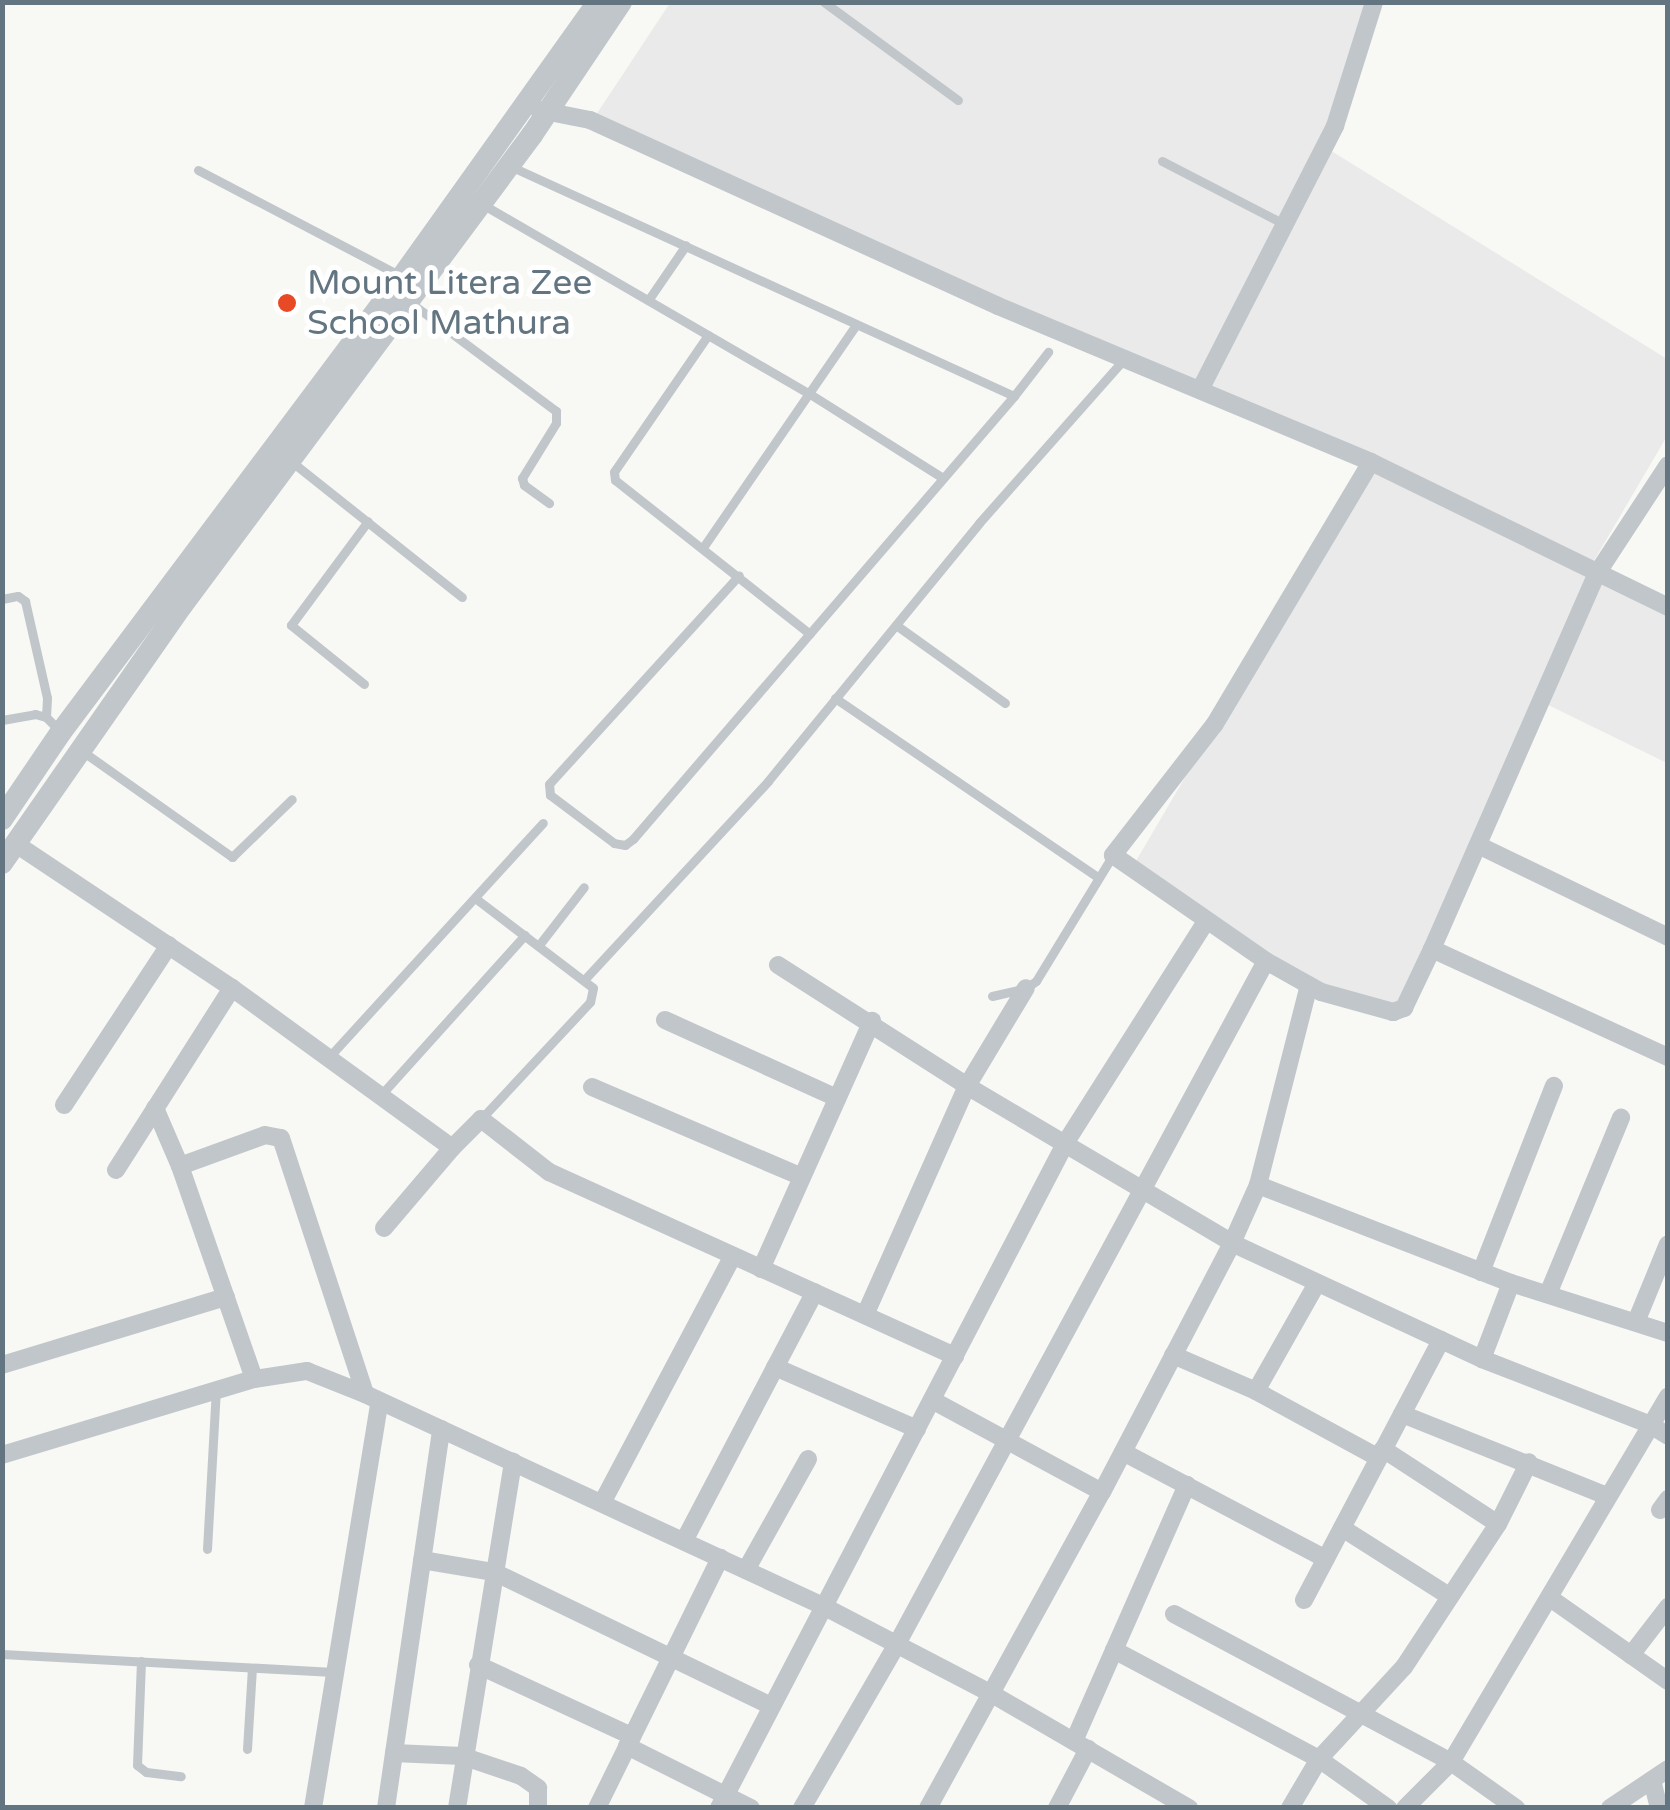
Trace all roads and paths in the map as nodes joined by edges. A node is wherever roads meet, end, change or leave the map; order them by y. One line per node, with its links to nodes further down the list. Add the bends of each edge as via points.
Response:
1 (598, 2): 6 (street)
2 (622, 2): 7 (street)
3 (824, 2): 5 (lane)
4 (1374, 2): 12 (street, via 1335,126)
5 (958, 100)
6 (522, 108): 7 (street); 14 (street)
7 (548, 111): 9 (street); 20 (street, via 590,120)
8 (1162, 161): 12 (lane)
9 (508, 165): 11 (street); 13 (lane)
10 (198, 170): 14 (lane)
11 (480, 203): 15 (lane); 16 (street)
12 (1284, 225): 21 (street)
13 (686, 246): 15 (lane); 17 (lane)
14 (402, 277): 33 (street)
15 (649, 299): 18 (lane)
16 (409, 301): 24 (street); 28 (lane, via 556,411 556,423 522,478)
17 (856, 325): 22 (lane); 23 (lane)
18 (708, 335): 22 (lane); 30 (lane, via 614,472 620,488)
19 (1048, 352): 23 (lane)
20 (1124, 358): 21 (street); 37 (lane)
21 (1200, 390): 25 (street)
22 (810, 394): 27 (lane); 30 (lane)
23 (1014, 396): 27 (lane)
24 (290, 460): 29 (lane); 33 (street)
25 (1371, 462): 32 (street); 51 (street, via 1214,725)
26 (1668, 465): 32 (street)
27 (943, 478): 38 (lane)
28 (550, 503)
29 (368, 521): 34 (lane); 39 (lane, via 291,625)
30 (704, 546): 31 (lane)
31 (739, 575): 38 (lane); 38 (lane, via 549,784 550,795 614,843 629,842)
32 (1596, 575): 36 (street); 49 (street)
33 (185, 583): 43 (street); 44 (street)
34 (462, 597)
35 (2, 599): 43 (lane, via 25,601)
36 (1668, 607)
37 (896, 625): 40 (lane); 41 (lane)
38 (810, 634)
39 (364, 684)
40 (836, 698): 52 (lane); 63 (lane)
41 (1005, 704)
42 (2, 720): 43 (lane, via 22,714)
43 (53, 724): 46 (street)
44 (79, 749): 45 (lane, via 232,856); 46 (street)
45 (292, 798)
46 (31, 800): 47 (street); 50 (street)
47 (2, 819)
48 (543, 823): 54 (lane)
49 (1478, 845): 57 (street); 60 (street)
50 (9, 854): 58 (street)
51 (1113, 855): 52 (lane); 55 (street)
52 (1096, 876): 66 (lane)
53 (584, 886): 59 (lane)
54 (475, 898): 56 (lane); 71 (lane)
55 (1206, 921): 61 (street); 81 (street)
56 (525, 936): 59 (lane); 75 (lane)
57 (1668, 937)
58 (168, 945): 65 (street); 77 (street)
59 (538, 946): 63 (lane)
60 (1432, 949): 64 (street, via 1399,1012); 70 (street)
61 (1266, 961): 64 (street); 87 (street)
62 (778, 965): 69 (street)
63 (584, 980): 80 (lane, via 593,988 590,1002)
64 (1309, 985): 86 (street)
65 (232, 988): 71 (street); 78 (street)
66 (1026, 988): 67 (lane); 73 (street)
67 (992, 996)
68 (665, 1020): 76 (street)
69 (872, 1021): 73 (street); 76 (street)
70 (1668, 1057)
71 (328, 1058): 75 (street)
72 (592, 1086): 85 (street)
73 (967, 1086): 81 (street); 99 (street)
74 (1554, 1086): 93 (street)
75 (379, 1096): 82 (street)
76 (837, 1098): 85 (street)
77 (64, 1105)
78 (155, 1108): 83 (street); 84 (street)
79 (1621, 1118): 97 (street)
80 (481, 1119): 82 (street); 91 (street, via 549,1172)
81 (1066, 1142): 87 (street); 103 (street)
82 (452, 1148): 88 (street)
83 (180, 1166): 98 (street); 112 (street, via 266,1135 280,1138)
84 (116, 1170)
85 (802, 1178): 92 (street)
86 (1258, 1185): 89 (street); 93 (street)
87 (1142, 1190): 89 (street); 119 (street)
88 (384, 1228)
89 (1232, 1243): 94 (street); 104 (street)
90 (1668, 1244): 100 (street)
91 (732, 1257): 92 (street); 129 (street)
92 (761, 1269): 96 (street)
93 (1481, 1272): 95 (street)
94 (1318, 1283): 102 (street); 110 (street)
95 (1511, 1283): 97 (street); 105 (street)
96 (816, 1292): 99 (street); 107 (street)
97 (1548, 1294): 100 (street)
98 (226, 1297): 106 (street); 108 (street)
99 (865, 1315): 103 (street)
100 (1636, 1322): 101 (street)
101 (1668, 1332)
102 (1441, 1340): 105 (street); 114 (street)
103 (956, 1356): 113 (street)
104 (1173, 1356): 110 (street); 120 (street)
105 (1482, 1359): 115 (street)
106 (2, 1365)
107 (775, 1367): 117 (street); 132 (street)
108 (254, 1379): 109 (street); 112 (street, via 307,1372)
109 (216, 1390): 122 (street); 133 (lane)
110 (1256, 1392): 121 (street)
111 (1668, 1396): 115 (street)
112 (373, 1397): 116 (street); 153 (street)
113 (932, 1400): 117 (street); 119 (street)
114 (1402, 1414): 121 (street); 125 (street)
115 (1649, 1424): 118 (street); 128 (street)
116 (441, 1429): 124 (street); 136 (street)
117 (917, 1429): 142 (street)
118 (1668, 1436)
119 (1006, 1440): 127 (street); 145 (street)
120 (1123, 1452): 126 (street); 127 (street)
121 (1381, 1453): 130 (street); 131 (street)
122 (2, 1455)
123 (808, 1458): 137 (street)
124 (513, 1462): 129 (street); 138 (street)
125 (1529, 1462): 128 (street); 130 (street)
126 (1187, 1485): 135 (street); 146 (street)
127 (1102, 1492): 155 (street)
128 (1607, 1496): 140 (street)
129 (602, 1503): 132 (street)
130 (1498, 1524): 139 (street)
131 (1342, 1528): 135 (street); 139 (street)
132 (684, 1541): 134 (street)
133 (207, 1549)
134 (720, 1558): 137 (street); 149 (street)
135 (1326, 1559): 141 (street)
136 (422, 1560): 138 (street); 161 (street)
137 (746, 1570): 142 (street)
138 (494, 1572): 149 (street); 151 (street)
139 (1449, 1596): 157 (street, via 1404,1668)
140 (1550, 1598): 148 (street); 164 (street)
141 (1304, 1600)
142 (823, 1606): 145 (street); 156 (street)
143 (1668, 1608): 148 (street)
144 (1174, 1614): 157 (street)
145 (898, 1644): 155 (street); 176 (street)
146 (1114, 1650): 159 (street); 163 (street)
147 (2, 1654): 150 (lane)
148 (1630, 1655): 154 (street)
149 (670, 1659): 156 (street); 158 (street)
150 (140, 1662): 152 (lane); 166 (lane, via 137,1764 146,1772)
151 (478, 1665): 158 (street); 162 (street)
152 (252, 1668): 153 (lane); 160 (lane)
153 (334, 1672): 170 (street)
154 (1668, 1681)
155 (992, 1694): 159 (street); 177 (street)
156 (771, 1706): 167 (street)
157 (1360, 1710): 163 (street); 164 (street)
158 (630, 1741): 167 (street); 174 (street)
159 (1081, 1745): 168 (street); 178 (street)
160 (247, 1749)
161 (394, 1753): 162 (street); 171 (street)
162 (462, 1756): 172 (street); 173 (street, via 532,1782)
163 (1319, 1759): 180 (street); 181 (street)
164 (1451, 1762): 169 (street); 182 (street)
165 (1660, 1775): 183 (street); 184 (street)
166 (181, 1776)
167 (722, 1801): 175 (street)
168 (1164, 1801): 179 (street)
169 (1510, 1806)
170 (313, 1808)
171 (386, 1808)
172 (456, 1808)
173 (538, 1808)
174 (596, 1808)
175 (751, 1808)
176 (802, 1808)
177 (928, 1808)
178 (1057, 1808)
179 (1189, 1808)
180 (1290, 1808)
181 (1388, 1808)
182 (1405, 1808)
183 (1610, 1808)
184 (1660, 1808)

